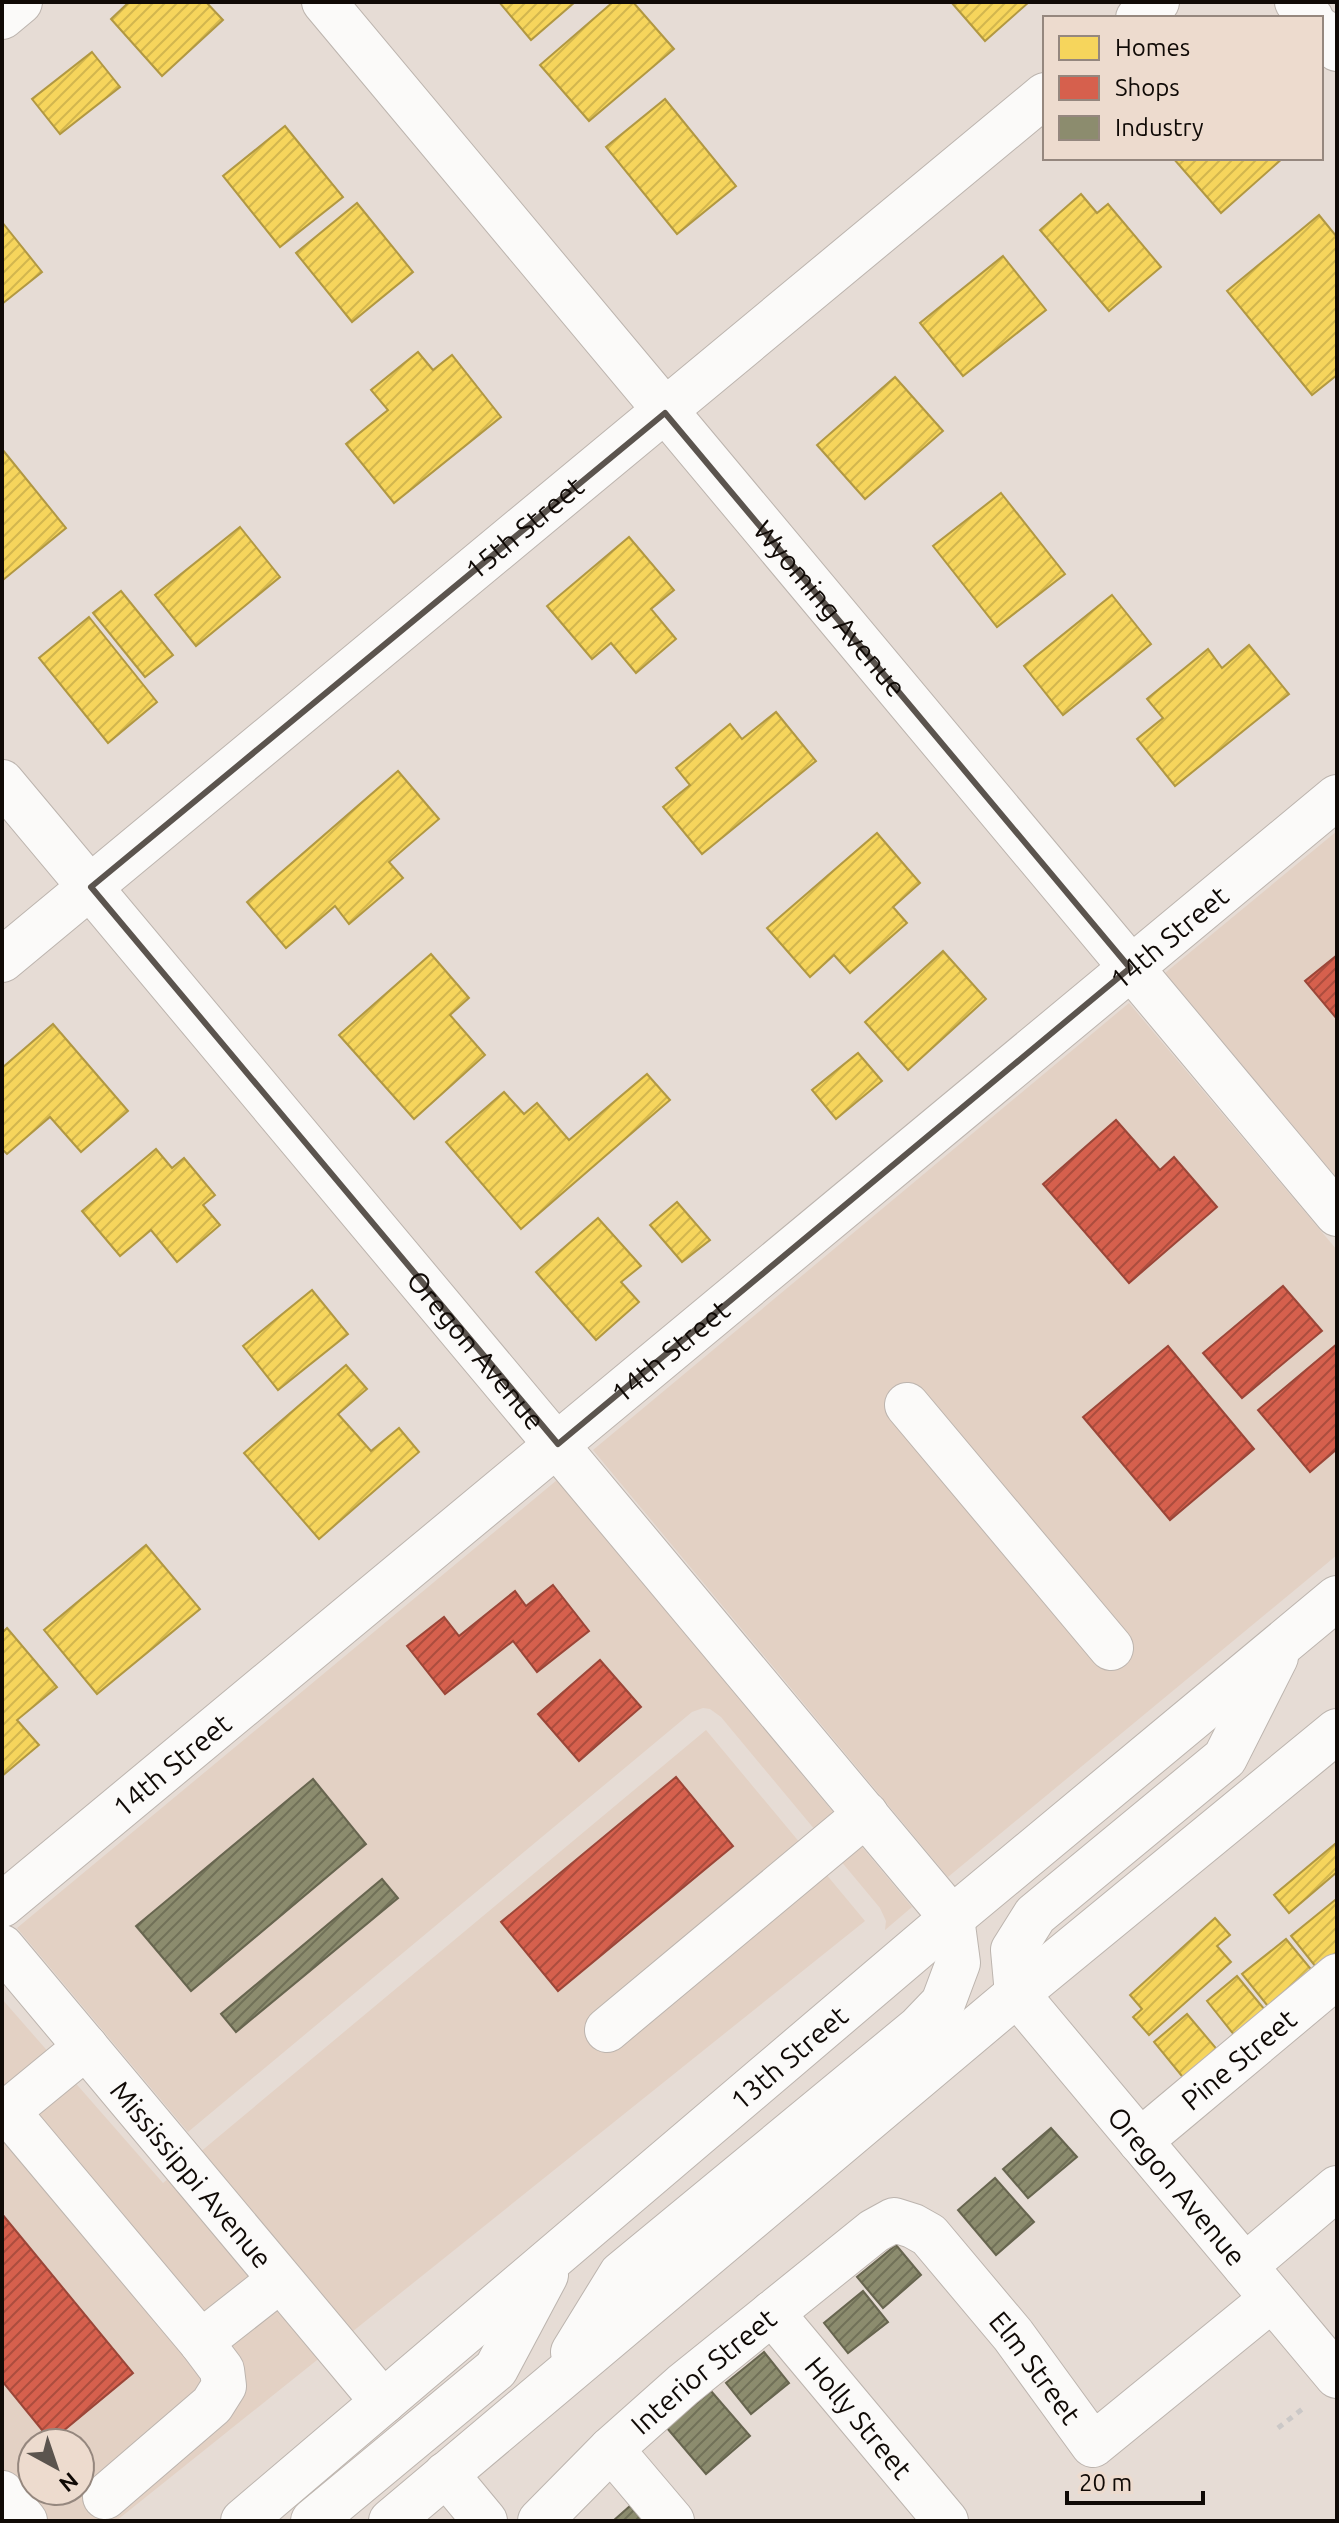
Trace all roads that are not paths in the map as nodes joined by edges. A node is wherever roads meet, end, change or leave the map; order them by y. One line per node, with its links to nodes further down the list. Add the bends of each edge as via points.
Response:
1 (20, 2): 5 (main road)
2 (324, 2): 9 (main road, Wyoming Avenue)
3 (1157, 2): 4 (main road)
4 (1140, 16)
5 (2, 17)
6 (1323, 32): 7 (main road)
7 (1337, 49)
8 (1043, 97): 9 (main road, 15th Street)
9 (665, 413): 12 (main road, 15th Street); 14 (main road, Wyoming Avenue)
10 (2, 782): 12 (main road, Oregon Avenue)
11 (1337, 797): 14 (main road, 14th Street)
12 (91, 887): 13 (main road, 15th Street); 17 (main road, Oregon Avenue)
13 (2, 960)
14 (1130, 968): 15 (main road, Wyoming Avenue); 17 (main road, 14th Street)
15 (1331, 1194)
16 (907, 1405): 20 (main road)
17 (558, 1444): 22 (main road, Oregon Avenue); 23 (main road, 14th Street)
18 (1337, 1598): 19 (main road, 13th Street)
19 (1285, 1641): 24 (main road, 13th Street); 27 (main road, via 1225,1758 1035,1915 1013,1950)
20 (1111, 1648)
21 (1337, 1731): 27 (main road)
22 (866, 1814): 24 (main road, Oregon Avenue); 28 (main road)
23 (2, 1905)
24 (952, 1918): 34 (main road, 13th Street); 41 (main road, via 958,1963 943,2003 908,2038 621,2274)
25 (2, 1947): 29 (main road, Mississippi Avenue)
26 (1337, 1976): 31 (main road, Pine Street)
27 (1017, 1994): 31 (main road, Oregon Avenue); 41 (main road)
28 (607, 2030)
29 (86, 2047): 30 (main road); 36 (main road, Mississippi Avenue)
30 (5, 2113): 39 (main road)
31 (1140, 2141): 35 (main road, Oregon Avenue)
32 (1337, 2188): 35 (main road)
33 (874, 2231): 37 (main road, Elm Street, via 894,2220 929,2235 1013,2335 1093,2445); 38 (main road, Interior Street)
34 (559, 2252): 42 (main road, 13th Street); 49 (main road, via 496,2369)
35 (1245, 2266): 37 (main road, Oregon Avenue)
36 (280, 2280): 39 (main road); 42 (main road, Mississippi Avenue)
37 (1272, 2299): 40 (main road, Oregon Avenue)
38 (772, 2313): 43 (main road, Interior Street); 54 (main road, Holly Street)
39 (201, 2342): 46 (main road, via 222,2370 224,2386 212,2405)
40 (1337, 2376)
41 (552, 2385): 44 (main road)
42 (383, 2402): 48 (main road, 13th Street)
43 (611, 2449): 52 (main road, Interior Street); 53 (main road)
44 (446, 2474): 50 (main road); 51 (main road)
45 (2, 2493): 47 (main road)
46 (105, 2497)
47 (25, 2521)
48 (243, 2521)
49 (313, 2521)
50 (391, 2521)
51 (485, 2521)
52 (540, 2521)
53 (672, 2521)
54 (946, 2521)

